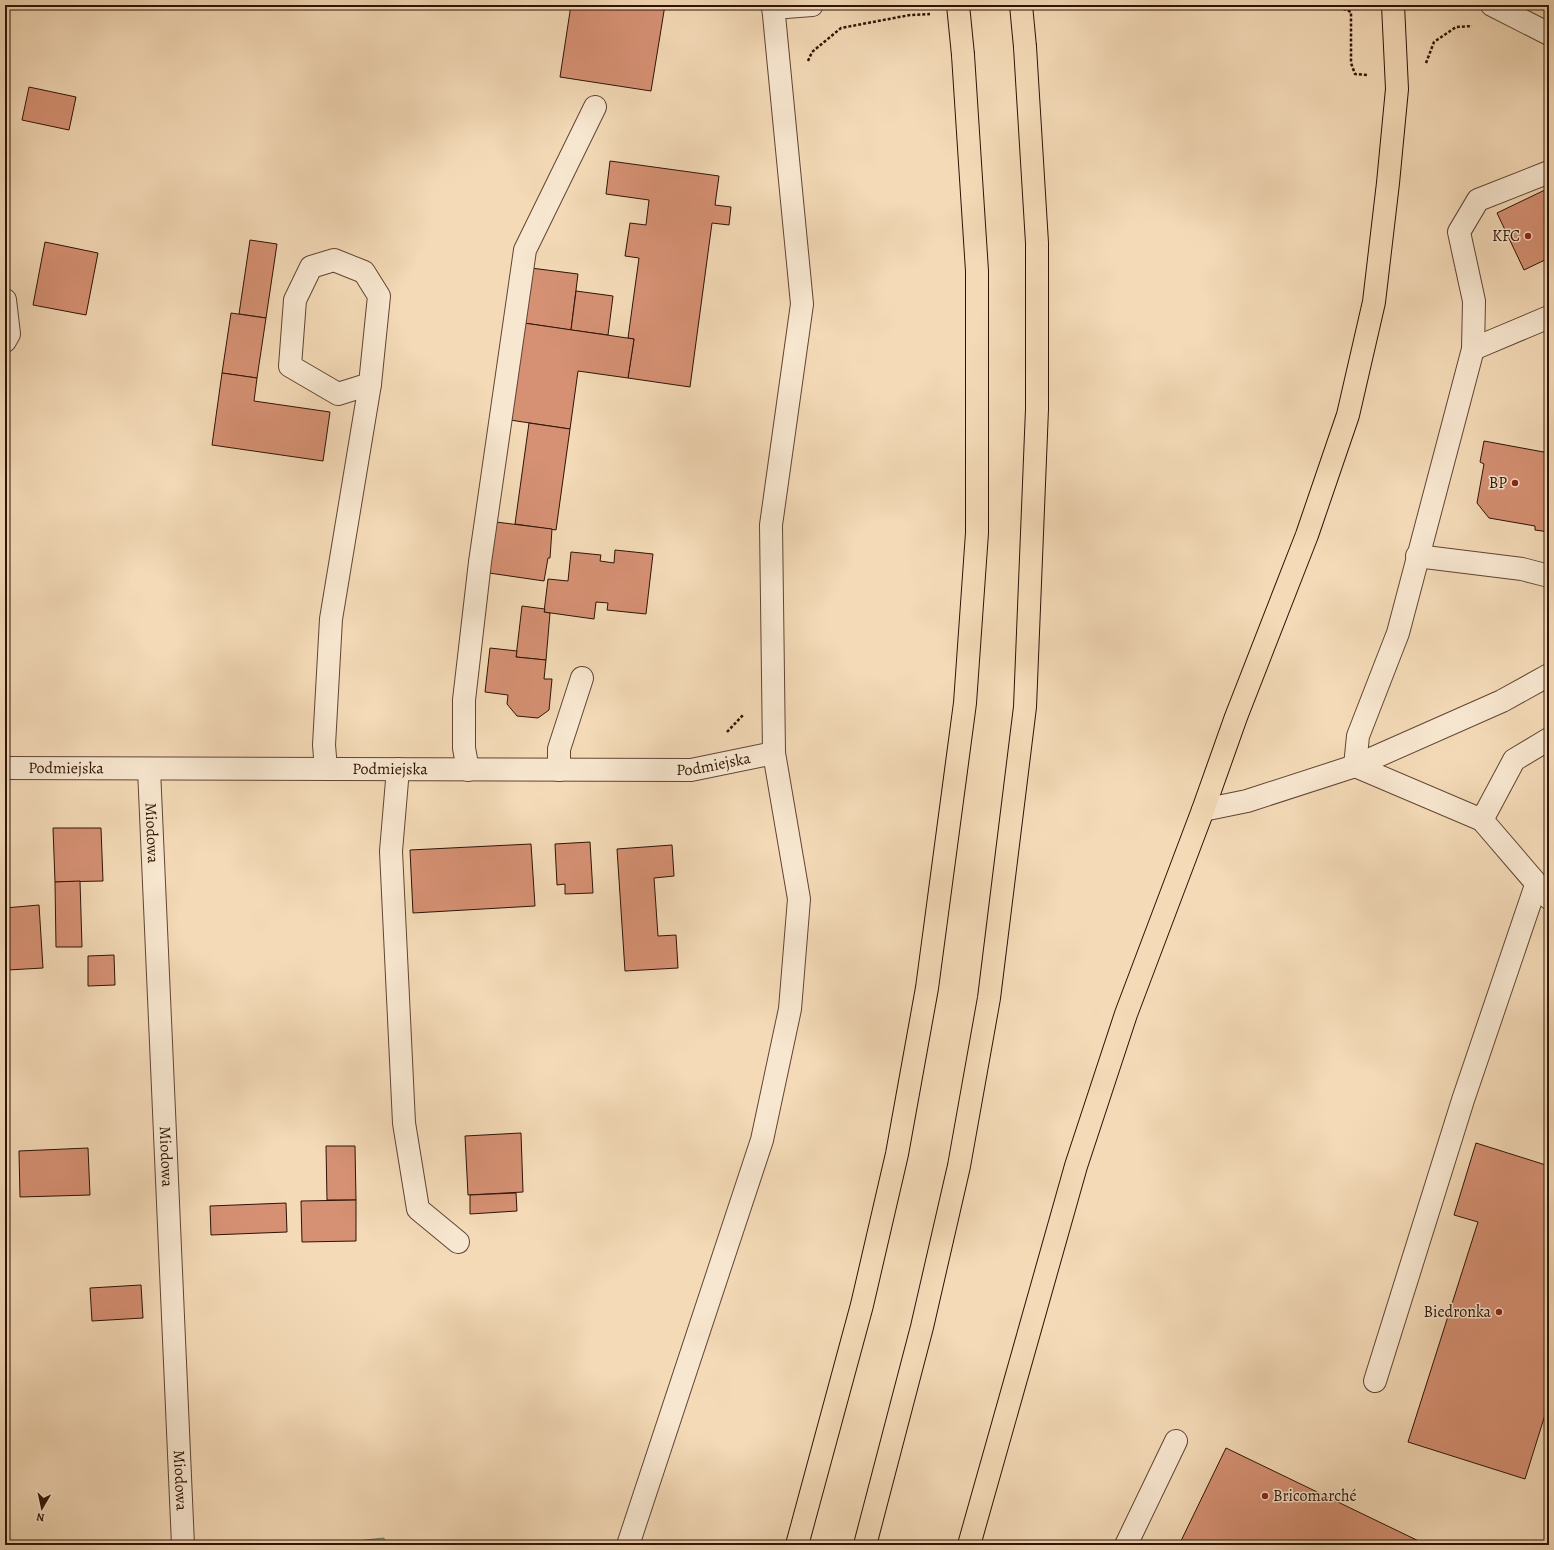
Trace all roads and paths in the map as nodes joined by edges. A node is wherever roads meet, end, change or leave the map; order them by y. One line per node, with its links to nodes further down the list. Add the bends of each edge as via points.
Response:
1 (812, 5): 7 (street)
2 (958, 5): 42 (highway, bridge, via 977,271 977,533 965,703 927,988 897,1154 862,1305)
3 (1021, 5): 43 (highway, bridge, via 1037,243 1037,417 1025,706 989,998 959,1166 922,1327)
4 (1084, 5): 8 (path)
5 (1393, 5): 34 (highway, via 1397,89 1388,183 1374,302 1348,415 1307,534)
6 (1492, 5): 10 (street)
7 (773, 6): 26 (street, via 802,304 771,525)
8 (1044, 7)
9 (933, 14): 11 (path, via 910,15 841,28 812,52)
10 (1549, 34)
11 (807, 64)
12 (595, 107): 32 (street, via 525,250 480,562 464,700 464,748)
13 (1549, 172): 17 (street, via 1478,200 1459,232 1474,300)
14 (5, 300): 16 (street, via 9,334)
15 (1549, 317): 17 (street)
16 (5, 341)
17 (1473, 349): 19 (street)
18 (370, 384): 18 (street, via 379,296 364,272 334,260 310,268 295,300 290,366 338,394); 30 (street, via 331,619 324,744)
19 (1417, 556): 20 (street, via 1522,569); 27 (street, via 1398,633 1358,736)
20 (1549, 576)
21 (1549, 675): 27 (street, via 1502,701)
22 (582, 678): 33 (street, via 559,749)
23 (745, 713): 24 (path)
24 (726, 733)
25 (1549, 739): 35 (street, via 1514,760)
26 (774, 753): 33 (street, Podmiejska, via 691,770); 41 (street, via 798,899 790,1009 762,1140)
27 (1354, 766): 34 (street, via 1247,801); 35 (street)
28 (5, 768): 29 (street, Podmiejska)
29 (149, 768): 30 (street, Podmiejska); 40 (street, Miodowa)
30 (326, 769): 31 (street, Podmiejska)
31 (398, 769): 32 (street, Podmiejska); 37 (street, via 390,851 404,1123 418,1209)
32 (468, 770): 33 (street, Podmiejska)
33 (559, 770)
34 (1203, 810): 44 (highway, via 1126,1014 1076,1166)
35 (1482, 820): 36 (street)
36 (1542, 892): 38 (street, via 1463,1100)
37 (458, 1242)
38 (1376, 1381)
39 (1176, 1441): 45 (street)
40 (183, 1545)
41 (628, 1545)
42 (797, 1545)
43 (865, 1545)
44 (969, 1545)
45 (1126, 1545)

